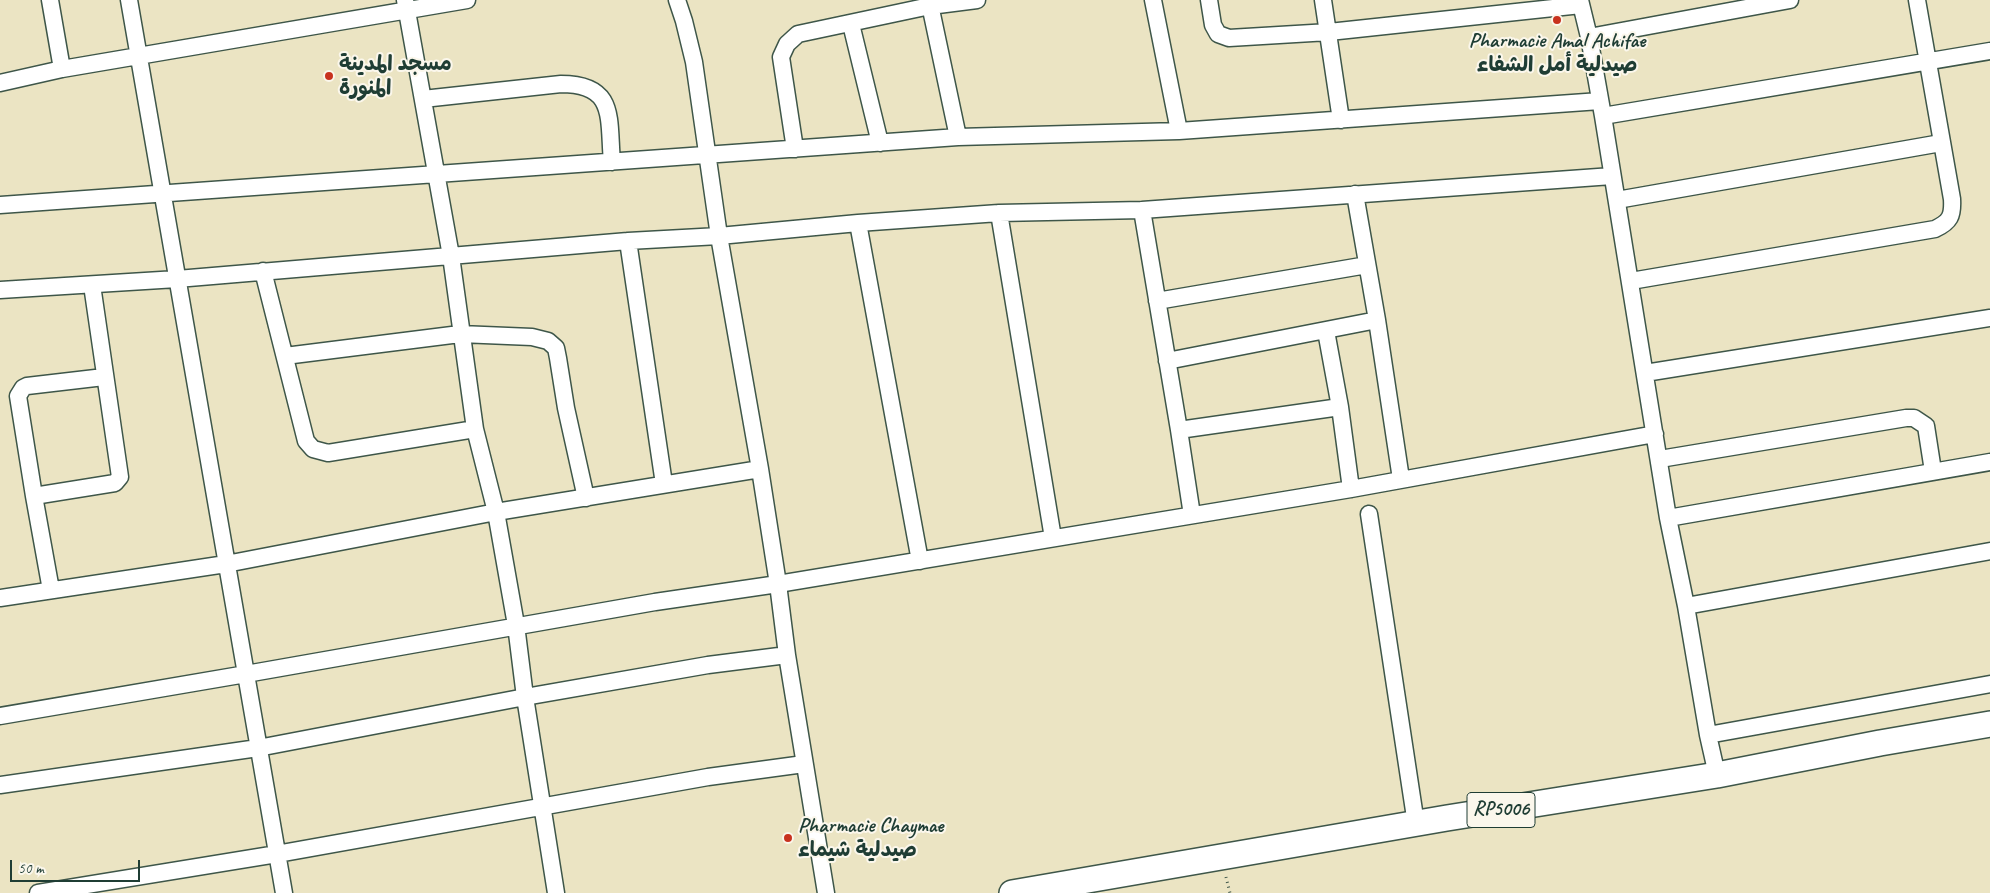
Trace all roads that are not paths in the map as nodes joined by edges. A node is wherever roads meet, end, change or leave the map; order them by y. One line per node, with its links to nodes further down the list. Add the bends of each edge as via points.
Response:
1 (50, 0): 20 (street)
2 (129, 0): 18 (street)
3 (467, 0): 13 (street)
4 (677, 0): 30 (street, via 691,48)
5 (977, 0): 12 (street)
6 (1153, 0): 25 (street)
7 (1209, 0): 15 (street, via 1213,25 1218,34 1229,38)
8 (1323, 0): 15 (street)
9 (1790, 0): 16 (street)
10 (1917, 0): 19 (street)
11 (1581, 2): 15 (street); 16 (street)
12 (930, 3): 14 (street); 26 (street)
13 (406, 5): 18 (street); 22 (street)
14 (851, 24): 27 (street); 29 (street, via 798,34 784,48 781,57)
15 (1328, 32): 24 (street)
16 (1589, 36): 23 (street)
17 (1990, 51): 19 (street)
18 (139, 56): 20 (street); 35 (street)
19 (1928, 61): 23 (street); 28 (street)
20 (62, 69): 21 (street)
21 (0, 83)
22 (423, 99): 31 (street, via 577,84 600,95 607,107); 32 (street)
23 (1602, 109): 24 (street); 33 (street)
24 (1341, 120): 25 (street)
25 (1179, 131): 26 (street)
26 (958, 137): 27 (street)
27 (880, 143): 29 (street)
28 (1941, 143): 36 (street); 47 (street, via 1953,210 1946,224 1935,229)
29 (795, 149): 30 (street)
30 (707, 155): 31 (street); 41 (street)
31 (612, 162): 32 (street)
32 (436, 175): 35 (street); 43 (street)
33 (1612, 176): 34 (street); 36 (street)
34 (1355, 194): 38 (street); 44 (street)
35 (163, 195): 37 (street); 46 (street)
36 (1617, 200): 47 (street)
37 (0, 205)
38 (1142, 210): 39 (street); 50 (street)
39 (999, 213): 40 (street); 76 (street)
40 (858, 223): 41 (street); 78 (street)
41 (719, 236): 42 (street); 65 (street)
42 (628, 240): 43 (street); 68 (street)
43 (450, 256): 45 (street); 54 (street)
44 (1367, 265): 50 (street); 52 (street)
45 (264, 271): 46 (street); 55 (street)
46 (177, 279): 48 (street); 79 (street)
47 (1631, 281): 57 (street)
48 (92, 285): 49 (street); 58 (street)
49 (0, 290)
50 (1157, 301): 56 (street)
51 (1990, 318): 57 (street)
52 (1377, 320): 53 (street); 67 (street)
53 (1326, 331): 56 (street); 59 (street)
54 (460, 334): 55 (street); 60 (street); 71 (street, via 542,338 556,348)
55 (285, 356): 60 (street, via 306,441 319,452)
56 (1167, 361): 61 (street)
57 (1645, 373): 62 (street)
58 (104, 377): 70 (street, via 120,477 115,483); 70 (street, via 27,386 20,392 18,402)
59 (1340, 407): 61 (street); 69 (street)
60 (475, 428): 72 (street)
61 (1179, 430): 74 (street)
62 (1655, 434): 63 (street); 67 (street)
63 (1660, 459): 66 (street, via 1914,418 1926,426); 75 (street)
64 (1990, 462): 66 (street)
65 (760, 469): 68 (street); 80 (street)
66 (1933, 471): 75 (street)
67 (1400, 479): 69 (street)
68 (664, 484): 71 (street)
69 (1351, 489): 74 (street)
70 (34, 496): 81 (street)
71 (586, 498): 72 (street)
72 (496, 512): 79 (street); 84 (street)
73 (1369, 514): 97 (street)
74 (1192, 515): 76 (street)
75 (1668, 518): 83 (street)
76 (1053, 538): 78 (street)
77 (1990, 551): 83 (street)
78 (920, 561): 80 (street)
79 (226, 564): 81 (street); 86 (street)
80 (778, 584): 84 (street); 85 (street)
81 (51, 590): 82 (street)
82 (0, 598)
83 (1686, 606): 91 (street)
84 (516, 625): 86 (street); 88 (street)
85 (787, 655): 88 (street, via 708,665); 93 (street)
86 (246, 674): 89 (street); 92 (street)
87 (1990, 684): 91 (street)
88 (525, 697): 92 (street); 96 (street)
89 (0, 716)
90 (1990, 724): 94 (main road, RP5006)
91 (1708, 734): 94 (street)
92 (258, 748): 95 (street); 98 (street)
93 (804, 764): 96 (street); 102 (street)
94 (1717, 775): 97 (main road, RP5006)
95 (0, 785)
96 (543, 806): 98 (street); 101 (street)
97 (1416, 824): 103 (main road, RP5006)
98 (277, 854): 99 (street); 100 (street)
99 (38, 893)
100 (284, 893)
101 (556, 893)
102 (826, 893)
103 (1012, 893)

